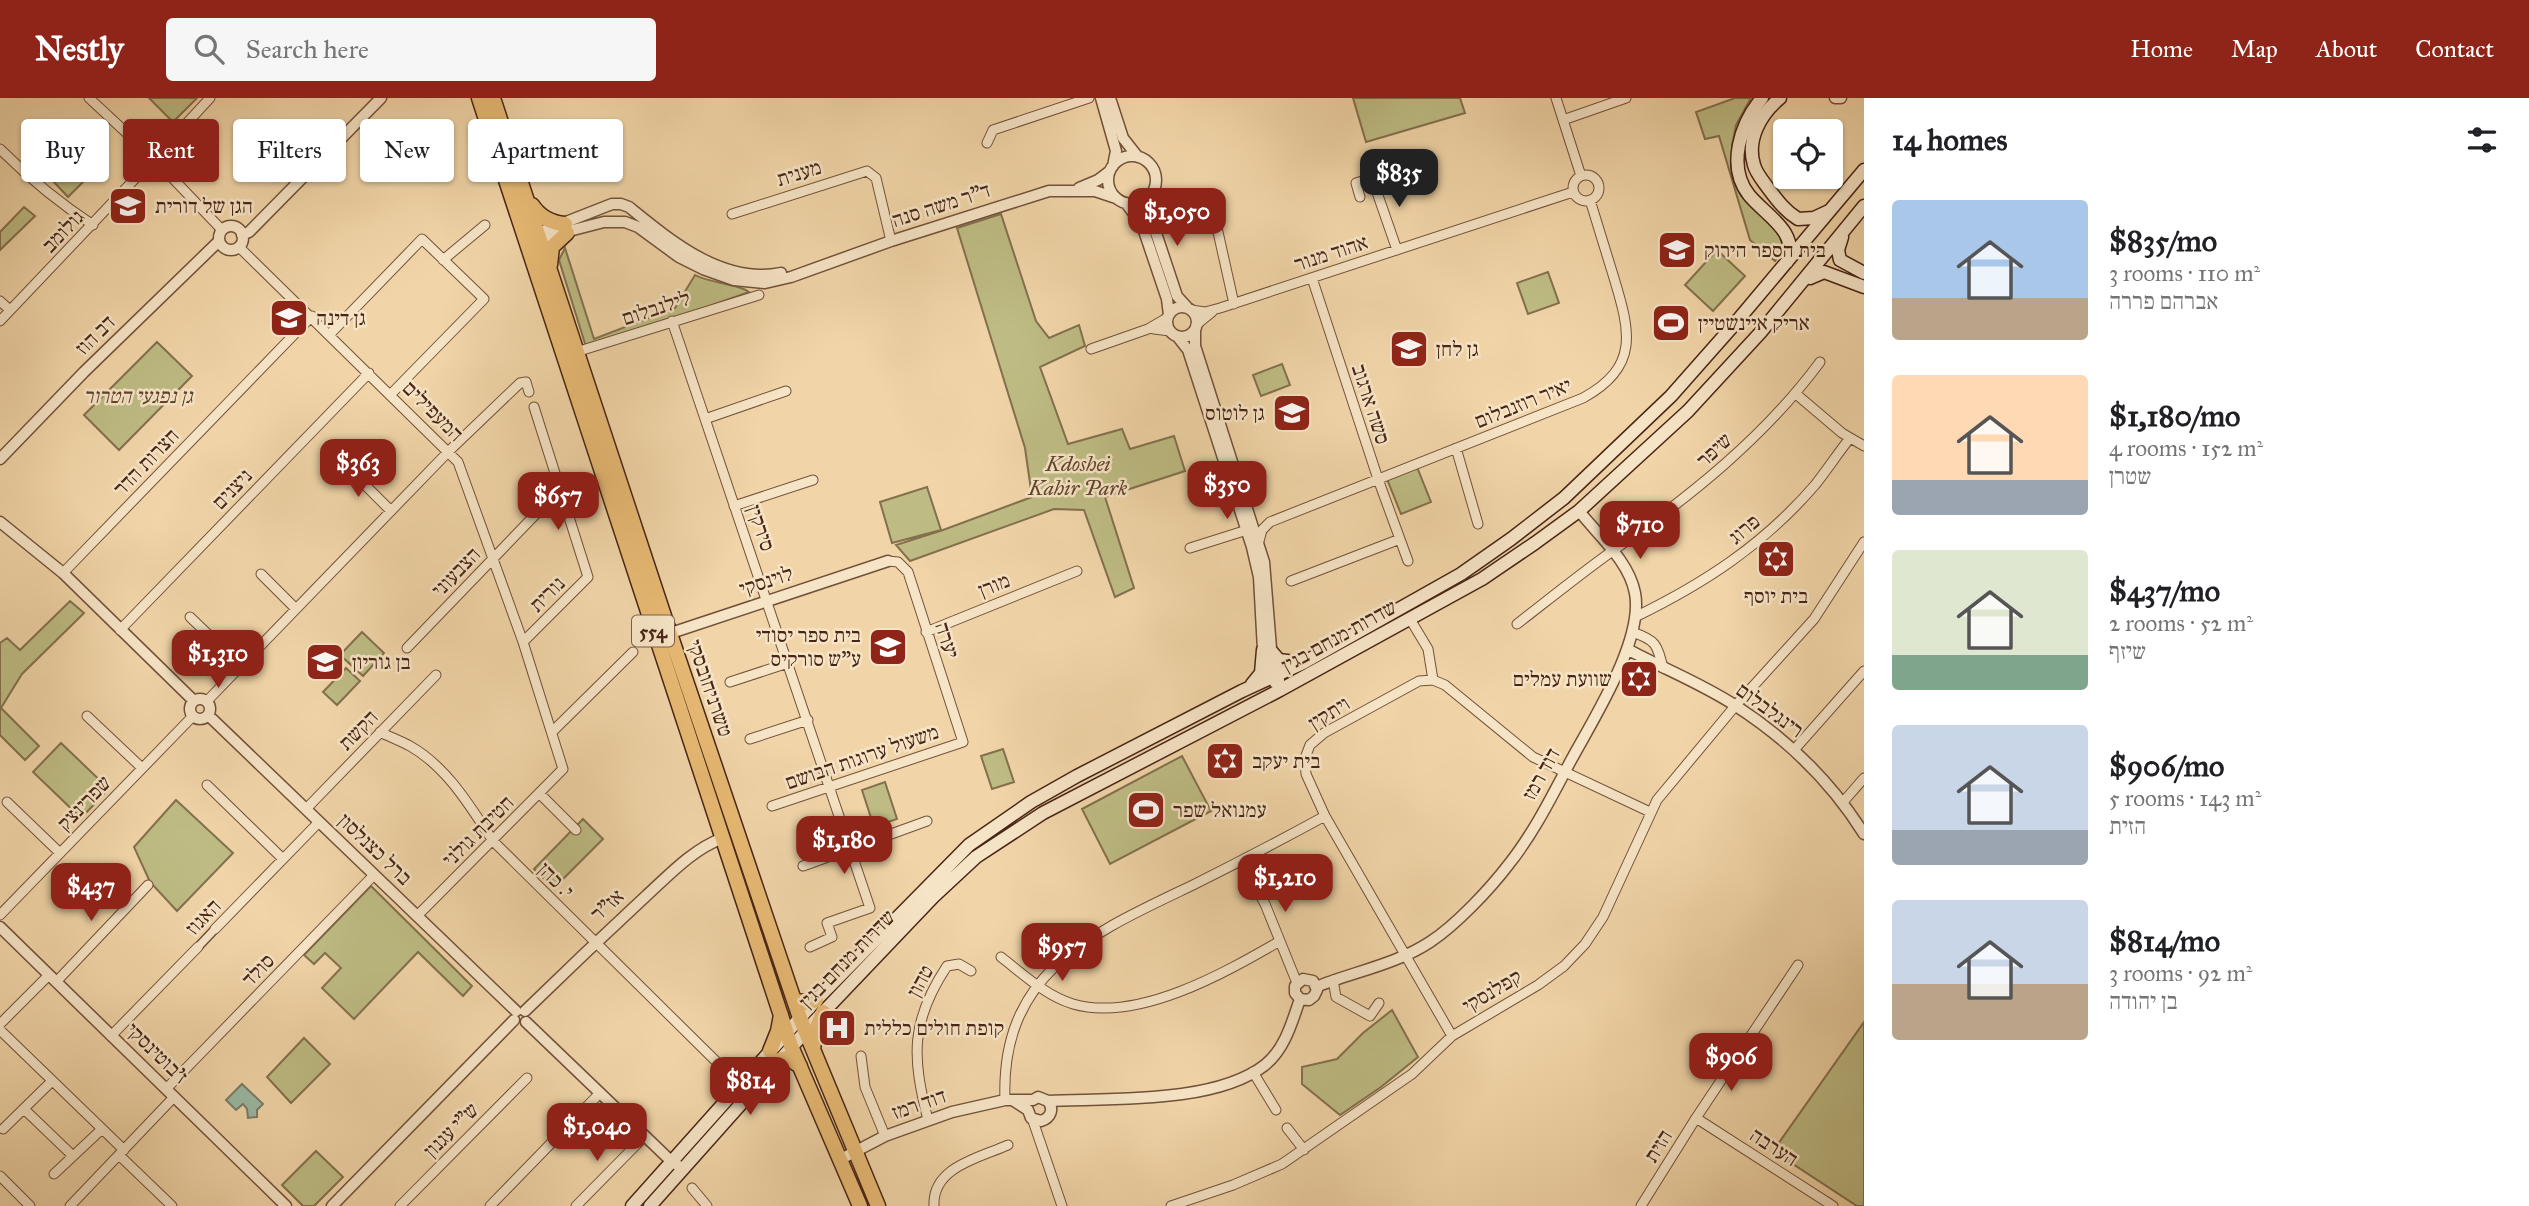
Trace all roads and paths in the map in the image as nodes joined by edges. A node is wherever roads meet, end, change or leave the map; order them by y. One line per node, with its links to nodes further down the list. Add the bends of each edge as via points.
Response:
1 (89, 98): 17 (street)
2 (210, 98): 15 (street)
3 (381, 98): 43 (street)
4 (479, 98): 42 (main road, טשרניחובסקי / 554)
5 (493, 98): 29 (main road, טשרניחובסקי / 554)
6 (1089, 98): 18 (street, via 993,130)
7 (1101, 98): 21 (street, via 1116,151)
8 (1110, 98): 20 (street, via 1123,138)
9 (1556, 98): 16 (street)
10 (1626, 98): 16 (street)
11 (1762, 98): 48 (main road, via 1745,123 1739,166 1749,195 1789,240)
12 (1780, 98): 34 (main road, via 1756,128 1751,145 1756,170 1777,201 1798,219 1814,218)
13 (1835, 98): 14 (street)
14 (1841, 98)
15 (191, 119)
16 (1563, 120): 23 (street)
17 (123, 130)
18 (987, 144)
19 (0, 149): 37 (street, via 60,203)
20 (1138, 157): 21 (street, via 1121,159); 28 (street, via 1155,174)
21 (1111, 169): 26 (street, ד"ר משה סנה, via 1087,186); 32 (street, via 1109,186)
22 (1864, 170): 34 (main road, שדרות מנחם בגין)
23 (1581, 176): 27 (street, via 1574,182); 31 (street, via 1591,176 1597,182 1597,195)
24 (132, 182): 37 (street, גולומב)
25 (175, 182): 41 (street)
26 (1069, 190): 32 (street, ד"ר משה סנה, via 1095,191); 44 (street, ד"ר משה סנה, via 1049,191)
27 (1573, 192): 31 (street, via 1578,199); 45 (street, אהוד מנור)
28 (1151, 194): 32 (street, via 1142,201); 57 (street, via 1149,214 1177,296)
29 (525, 195): 39 (main road, via 540,216); 42 (main road, טשרניחובסקי / 554)
30 (1360, 197): 45 (street, via 1356,183 1372,178)
31 (1590, 200): 80 (street, יאיר רוזנבלום, via 1628,331 1616,371 1583,398)
32 (1121, 201): 61 (street, via 1142,225 1167,299)
33 (1864, 206): 40 (main road, שדרות מנחם בגין)
34 (1832, 209): 48 (main road, שדרות מנחם בגין)
35 (732, 214): 44 (street, מענית, via 867,171 876,178)
36 (1214, 214): 56 (street)
37 (93, 225): 59 (street, גולומב)
38 (485, 225): 46 (street)
39 (566, 228): 42 (street, ד"ר משה סנה); 47 (street, ד"ר משה סנה, via 604,222 633,224 690,263 755,283 783,279); 47 (street, ד"ר משה סנה, via 612,204 621,204 684,249 724,268 763,275); 49 (main road, via 552,247)
40 (1844, 232): 50 (main road, via 1840,260); 52 (main road, שדרות מנחם בגין)
41 (221, 235): 43 (street, via 234,227); 43 (street, via 223,247 229,250); 82 (street, דב הוז)
42 (535, 237): 49 (main road, טשרניחובסקי / 554); 69 (main road, טשרניחובסקי / 554)
43 (241, 241): 60 (street, המעפילים)
44 (891, 241): 47 (street, ד"ר משה סנה)
45 (1397, 250): 51 (street, אהוד מנור)
46 (443, 260): 67 (street, via 422,239); 74 (street, via 484,299)
47 (825, 263)
48 (1786, 264): 123 (main road, שדרות מנחם בגין, via 1671,396 1564,498 1461,574)
49 (550, 270): 69 (main road, טשרניחובסקי / 554)
50 (1864, 274)
51 (1312, 278): 56 (street, אהוד מנור); 84 (street, סשה ארגוב)
52 (1801, 284): 53 (main road, via 1824,272); 88 (main road, שדרות מנחם בגין, via 1688,411)
53 (1864, 287)
54 (759, 295): 63 (street, לילנבלום)
55 (0, 301): 59 (street)
56 (1234, 304): 58 (street, אהוד מנור)
57 (1189, 309): 58 (street, אהוד מנור); 61 (street, via 1178,307); 64 (street, via 1195,314)
58 (1220, 309): 64 (street, אהוד מנור)
59 (10, 310): 62 (street, גולומב)
60 (312, 316): 67 (street, המעפילים); 104 (street, חצרות הדר)
61 (1168, 316): 65 (street); 66 (street)
62 (0, 321)
63 (672, 321): 69 (street, לילנבלום); 77 (street, סירקין)
64 (1196, 327): 66 (street, via 1186,336); 90 (street, via 1195,346)
65 (1148, 329): 66 (street); 68 (street)
66 (1173, 333): 94 (street, via 1188,350)
67 (330, 334): 71 (street, המעפילים)
68 (1091, 349)
69 (570, 354): 116 (main road, טשרניחובסקי / 554)
70 (1820, 362): 75 (street, שיפר)
71 (369, 373): 74 (street, המעפילים); 113 (street, ניצנים)
72 (786, 391): 77 (street)
73 (529, 392): 81 (street, via 526,382 520,383)
74 (391, 394): 81 (street, המעפילים)
75 (1796, 394): 78 (street); 99 (street, שיפר, via 1714,475)
76 (534, 407): 86 (street, נורית)
77 (705, 419): 87 (street, סירקין)
78 (1850, 438): 79 (street); 110 (street, פרוג, via 1815,485 1758,540 1705,581)
79 (1864, 446)
80 (1456, 448): 84 (street, יאיר רוזנבלום); 93 (street)
81 (449, 451): 89 (street); 100 (street, המעפילים, via 458,462)
82 (0, 459)
83 (346, 467): 89 (street)
84 (1378, 479): 92 (street, יאיר רוזנבלום); 95 (street, סשה ארגוב)
85 (813, 480): 87 (street)
86 (560, 489): 100 (street, הצבעוני); 117 (street, נורית, via 588,577)
87 (734, 506): 107 (street, סירקין)
88 (1579, 510): 99 (street, דוד רמז); 111 (main road, שדרות מנחם בגין, via 1482,579)
89 (391, 511): 108 (street)
90 (1251, 516): 92 (street); 96 (street)
91 (0, 522): 104 (street)
92 (1270, 522): 96 (street)
93 (1478, 524)
94 (1247, 530): 98 (street); 120 (street, via 1259,578)
95 (1400, 539): 102 (street, סשה ארגוב); 106 (street)
96 (1259, 541): 120 (street, via 1267,576)
97 (1864, 542): 135 (street, קפלנסקי, via 1814,619)
98 (1190, 548)
99 (1612, 551): 110 (street, דוד רמז, via 1627,570 1635,591); 112 (street, שיפר)
100 (494, 558): 117 (street, המעפילים); 118 (street, הצבעוני)
101 (888, 561): 107 (street, לוינסקי); 114 (street, יערה, via 898,562 908,572)
102 (1408, 561)
103 (1077, 571): 114 (street, מורן)
104 (63, 573): 113 (street)
105 (261, 575): 108 (street)
106 (1292, 582)
107 (767, 601): 116 (street, לוינסקי); 122 (street, סירקין)
108 (296, 609): 124 (street)
109 (190, 617): 124 (street)
110 (1635, 617): 115 (street, דוד רמז)
111 (1410, 619): 129 (street, via 1428,649); 132 (main road, שדרות מנחם בגין)
112 (1517, 624)
113 (120, 630): 133 (street)
114 (926, 632): 143 (street, יערה)
115 (1632, 632): 119 (street, דוד רמז); 125 (street, via 1657,644)
116 (663, 635): 164 (main road, טשרניחובסקי / 554); 191 (main road, טשרניחובסקי / 554)
117 (523, 642): 140 (street, המעפילים)
118 (407, 648)
119 (1627, 649): 125 (street, רינגלבלום); 147 (street, דוד רמז)
120 (1267, 650): 123 (main road, via 1281,661); 128 (street); 131 (main road, via 1261,673)
121 (633, 653): 140 (street)
122 (788, 663): 130 (street); 139 (street, סירקין)
123 (1303, 663): 128 (main road, שדרות מנחם בגין)
124 (241, 666): 134 (street)
125 (1663, 668): 135 (street, רינגלבלום)
126 (1864, 671): 144 (street)
127 (436, 675): 141 (street, הקשת)
128 (1275, 676): 131 (main road, שדרות מנחם בגין); 132 (street)
129 (1433, 680): 147 (street, via 1446,685 1533,757); 159 (street, ויתקין, via 1419,681 1324,733 1311,746 1305,758 1306,774)
130 (730, 682)
131 (1245, 690): 193 (main road, שדרות מנחם בגין, via 1077,776 969,845)
132 (1280, 690): 193 (main road, שדרות מנחם בגין, via 1043,813 976,857)
133 (194, 701): 134 (street); 138 (street, via 190,707)
134 (207, 701): 136 (street)
135 (1736, 705): 144 (street, רינגלבלום); 158 (street, קפלנסקי, via 1678,772)
136 (208, 715): 138 (street); 157 (street, ברל כצנלסון)
137 (88, 716): 145 (street)
138 (193, 716): 145 (street, שפרינצק)
139 (808, 720): 142 (street); 150 (street, סירקין)
140 (553, 731): 146 (street, המעפילים)
141 (380, 732): 157 (street, הקשת); 165 (street, י. כהן, via 429,760 467,801)
142 (750, 739)
143 (963, 741): 150 (street, משעול ערוגות הבושם)
144 (1794, 750): 154 (street, רינגלבלום)
145 (142, 768): 167 (street, שפרינצק)
146 (564, 769): 152 (street, חטיבת גולני)
147 (1565, 771): 158 (street); 181 (street, דוד רמז, via 1534,828 1497,877 1430,942)
148 (1864, 778): 151 (street)
149 (207, 785): 168 (street)
150 (830, 786): 156 (street, משעול ערוגות הבושם); 166 (street, סירקין)
151 (1856, 787): 153 (street); 154 (street)
152 (539, 793): 162 (street); 165 (street, חטיבת גולני)
153 (1864, 795)
154 (1843, 801): 163 (street, רינגלבלום)
155 (7, 802): 167 (street)
156 (772, 806)
157 (306, 809): 161 (street, ברל כצנלסון)
158 (1650, 813): 200 (street, קפלנסקי, via 1603,917 1585,944 1538,985)
159 (1325, 816): 169 (street); 181 (street, ויתקין)
160 (926, 821): 166 (street)
161 (319, 822): 168 (street, האגוז); 171 (street, ברל כצנלסון)
162 (576, 830)
163 (1864, 834)
164 (723, 838): 178 (street, אז"ר, via 686,860); 194 (main road, טשרניחובסקי / 554)
165 (493, 841): 174 (street, חטיבת גולני); 178 (street, י. כהן)
166 (850, 849): 170 (street); 180 (street, סירקין, via 870,908 827,923 832,937)
167 (60, 853): 173 (street, שפרינצק)
168 (283, 859): 176 (street, האגוז)
169 (1241, 861): 177 (street); 188 (street, via 1083,941)
170 (803, 866)
171 (374, 875): 174 (street, ברל כצנלסון); 210 (street, סולד)
172 (148, 885): 185 (street)
173 (0, 915)
174 (417, 916): 195 (street, ברל כצנלסון)
175 (0, 927): 185 (street, ז'בוטינסקי)
176 (215, 929): 179 (street, האגוז)
177 (1280, 942): 187 (street); 188 (street, via 1197,985 1124,1006 1073,1004)
178 (594, 943): 195 (street, אז"ר); 209 (street, י. כהן)
179 (198, 947): 199 (street, האגוז)
180 (810, 947)
181 (1403, 955): 186 (street, דוד רמז); 200 (street, ויתקין)
182 (1001, 957): 188 (street)
183 (1798, 965): 217 (street, הזית)
184 (971, 971): 218 (street, טהון, via 959,964 947,966 923,1010 916,1046)
185 (52, 978): 196 (street); 199 (street, ז'בוטינסקי)
186 (1333, 980): 189 (street, דוד רמז); 192 (street, via 1336,997 1370,1016)
187 (1297, 982): 189 (street, via 1306,978); 190 (street, via 1294,990)
188 (1037, 985): 212 (street, via 1009,1046 1004,1072)
189 (1316, 987): 190 (street, דוד רמז, via 1312,999)
190 (1300, 999): 206 (street, via 1282,1045)
191 (794, 1000): 193 (main road); 197 (main road, טשרניחובסקי / 554)
192 (1379, 1003)
193 (820, 1006): 197 (main road, שדרות מנחם בגין); 202 (main road)
194 (781, 1013): 201 (main road, טשרניחובסקי / 554); 203 (main road)
195 (520, 1016): 211 (street, ברל כצנלסון); 235 (street, אז"ר)
196 (0, 1024)
197 (802, 1025): 201 (main road, שדרות מנחם בגין); 202 (main road, טשרניחובסקי / 554)
198 (0, 1030): 208 (street)
199 (111, 1036): 210 (street, ז'בוטינסקי)
200 (1452, 1037): 225 (street, קפלנסקי, via 1412,1074)
201 (789, 1039): 203 (main road, שדרות מנחם בגין); 205 (main road, טשרניחובסקי / 554)
202 (814, 1054): 226 (main road, טשרניחובסקי / 554)
203 (775, 1055): 205 (main road); 209 (main road); 231 (main road)
204 (861, 1056): 222 (street, via 865,1087)
205 (800, 1066): 229 (main road, טשרניחובסקי / 554)
206 (1253, 1072): 213 (street, via 1232,1083 1188,1094 1072,1100); 215 (street)
207 (527, 1078): 240 (street, ש"י עגנון)
208 (52, 1081): 214 (street); 221 (street)
209 (740, 1085): 230 (main road)
210 (170, 1093): 227 (street, סולד); 239 (street, ז'בוטינסקי)
211 (600, 1093): 230 (street, ברל כצנלסון); 241 (street)
212 (1010, 1100): 216 (street); 218 (street, דוד רמז)
213 (1050, 1106): 216 (street); 216 (street, via 1042,1097)
214 (24, 1109): 220 (street); 228 (street)
215 (1276, 1110)
216 (1034, 1112): 249 (street)
217 (1696, 1118): 251 (street, הזית); 252 (street, הערבה)
218 (928, 1120): 222 (street, דוד רמז)
219 (1287, 1128): 225 (street)
220 (3, 1129)
221 (102, 1129): 227 (street); 228 (street)
222 (886, 1136): 226 (street, דוד רמז)
223 (640, 1141): 242 (street)
224 (1009, 1145): 248 (street, via 950,1170 934,1193)
225 (1304, 1150): 250 (street, קפלנסקי, via 1262,1173)
226 (856, 1152): 229 (street, דוד רמז); 247 (main road, טשרניחובסקי / 554)
227 (121, 1153): 237 (street, סולד); 238 (street)
228 (73, 1156): 232 (street)
229 (841, 1159): 246 (main road, טשרניחובסקי / 554)
230 (672, 1162): 231 (street, ברל כצנלסון); 243 (main road)
231 (685, 1166): 244 (main road)
232 (54, 1174)
233 (0, 1176): 236 (street)
234 (692, 1188): 245 (street)
235 (336, 1205)
236 (30, 1206)
237 (70, 1206)
238 (172, 1206)
239 (286, 1206)
240 (400, 1206)
241 (490, 1206)
242 (576, 1206)
243 (632, 1206)
244 (650, 1206)
245 (707, 1206)
246 (860, 1206)
247 (878, 1206)
248 (934, 1206)
249 (1062, 1206)
250 (1171, 1206)
251 (1641, 1206)
252 (1833, 1206)

